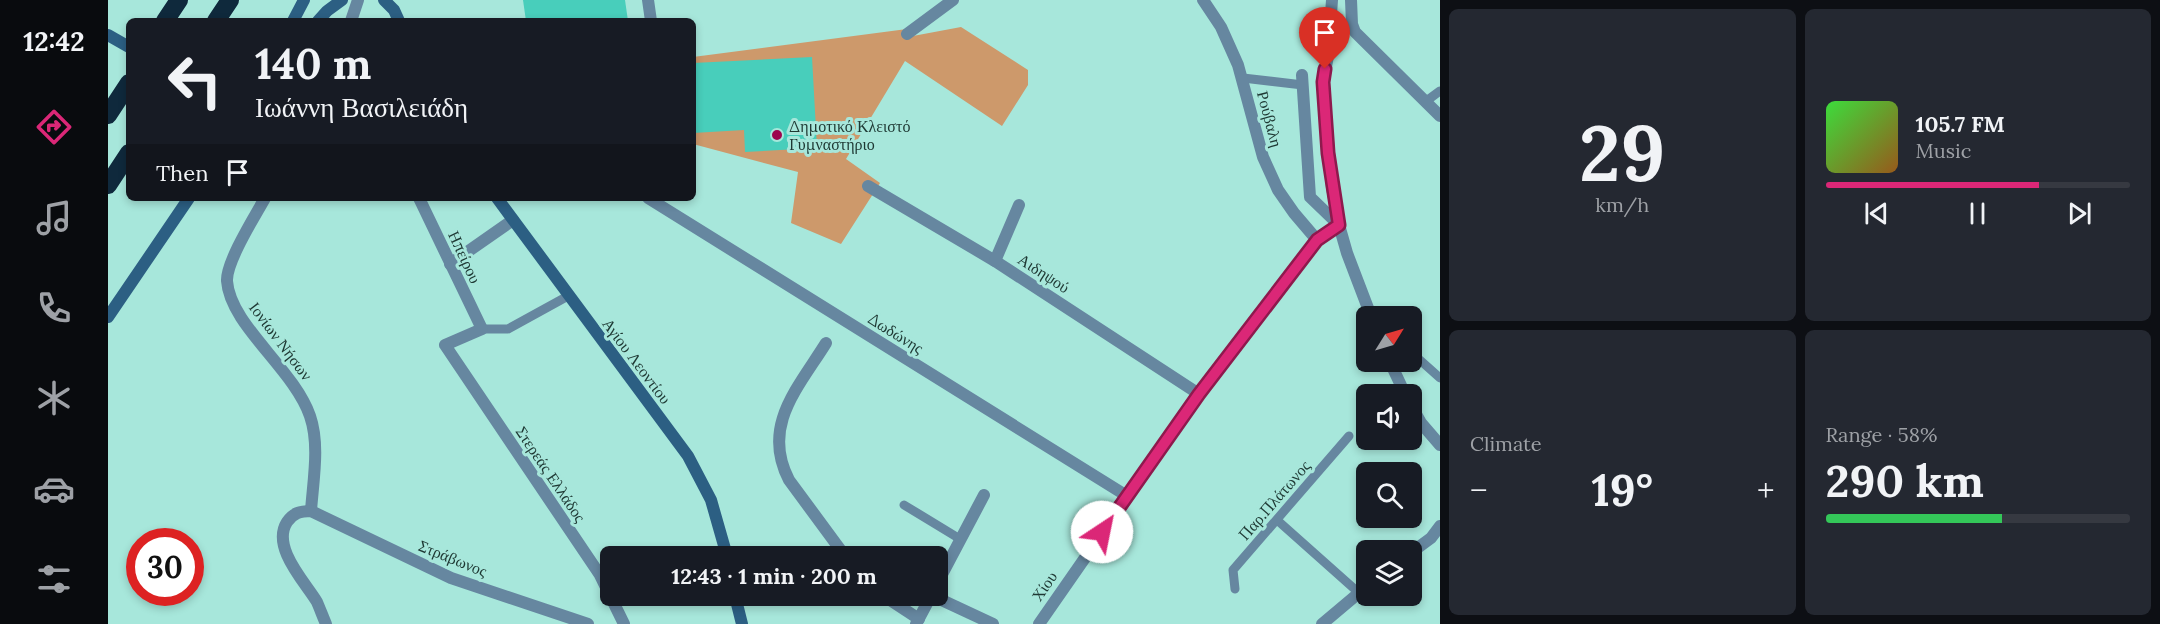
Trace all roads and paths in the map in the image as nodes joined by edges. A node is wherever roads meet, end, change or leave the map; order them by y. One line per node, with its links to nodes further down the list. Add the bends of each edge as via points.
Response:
1 (179, 0): 12 (highway)
2 (230, 0): 13 (highway)
3 (304, 0): 14 (street)
4 (342, 0): 15 (street)
5 (358, 0): 16 (street)
6 (384, 0): 17 (street)
7 (648, 0): 18 (street)
8 (953, 0): 20 (street)
9 (1203, 0): 22 (street, Ρούβαλη, via 1221,27)
10 (1332, 0): 39 (street, via 1323,82)
11 (1351, 0): 26 (street, via 1355,32)
12 (167, 18)
13 (218, 18)
14 (295, 18)
15 (321, 18)
16 (352, 18)
17 (398, 18)
18 (651, 18)
19 (108, 34): 21 (street)
20 (907, 34)
21 (126, 46)
22 (1243, 78): 23 (lane); 40 (street, Ρούβαλη, via 1254,129 1270,173 1293,213)
23 (1303, 80): 39 (street, via 1310,197)
24 (126, 88): 27 (highway)
25 (1440, 91): 26 (lane)
26 (1425, 102): 28 (street)
27 (108, 115)
28 (1440, 116)
29 (126, 158): 30 (highway)
30 (108, 185)
31 (868, 186): 41 (street, Αιδηψού)
32 (187, 201): 45 (street)
33 (263, 201): 57 (street, Ιονίων Νήσων, via 231,263 227,280 238,313 293,382 309,413 315,442)
34 (420, 201): 42 (street, Ηπείρου)
35 (499, 201): 38 (street, Αγίου Λεοντίου)
36 (653, 201): 55 (street, Δωδώνης)
37 (1019, 205): 41 (street)
38 (513, 220): 42 (street); 43 (street, Αγίου Λεοντίου)
39 (1339, 225): 40 (street, Χίου); 44 (street)
40 (1317, 240): 50 (street, Χίου)
41 (995, 261): 50 (street, Αιδηψού)
42 (450, 264): 46 (street, Ηπείρου)
43 (568, 296): 46 (lane, via 508,329); 62 (street, Αγίου Λεοντίου, via 696,469 711,500)
44 (1368, 306)
45 (108, 317)
46 (482, 329): 75 (street, Στερεάς Ελλάδος, via 445,345 600,575)
47 (826, 343): 63 (street, via 783,416 778,436 789,480)
48 (1422, 362): 49 (lane)
49 (1440, 378)
50 (1199, 394): 55 (street, Χίου)
51 (1422, 424): 53 (street)
52 (1349, 436): 58 (lane, Παρ.Πλάτωνος)
53 (1440, 445)
54 (984, 495): 60 (street)
55 (1127, 496): 78 (street, Χίου)
56 (904, 505): 60 (lane)
57 (311, 511): 73 (street, via 292,514 283,536 285,550); 74 (street, Στράβωνος, via 451,578)
58 (1277, 520): 65 (lane); 66 (lane, Παρ.Πλάτωνος, via 1233,570)
59 (1440, 526): 61 (street)
60 (960, 539): 64 (street)
61 (1422, 545)
62 (724, 546)
63 (838, 546)
64 (948, 562)
65 (1356, 584)
66 (1235, 589)
67 (1356, 596): 79 (street)
68 (948, 603): 77 (street)
69 (738, 606): 76 (street)
70 (898, 606): 72 (street)
71 (926, 606): 72 (street)
72 (918, 621)
73 (326, 624)
74 (588, 624)
75 (624, 624)
76 (742, 624)
77 (993, 624)
78 (1039, 624)
79 (1322, 624)

